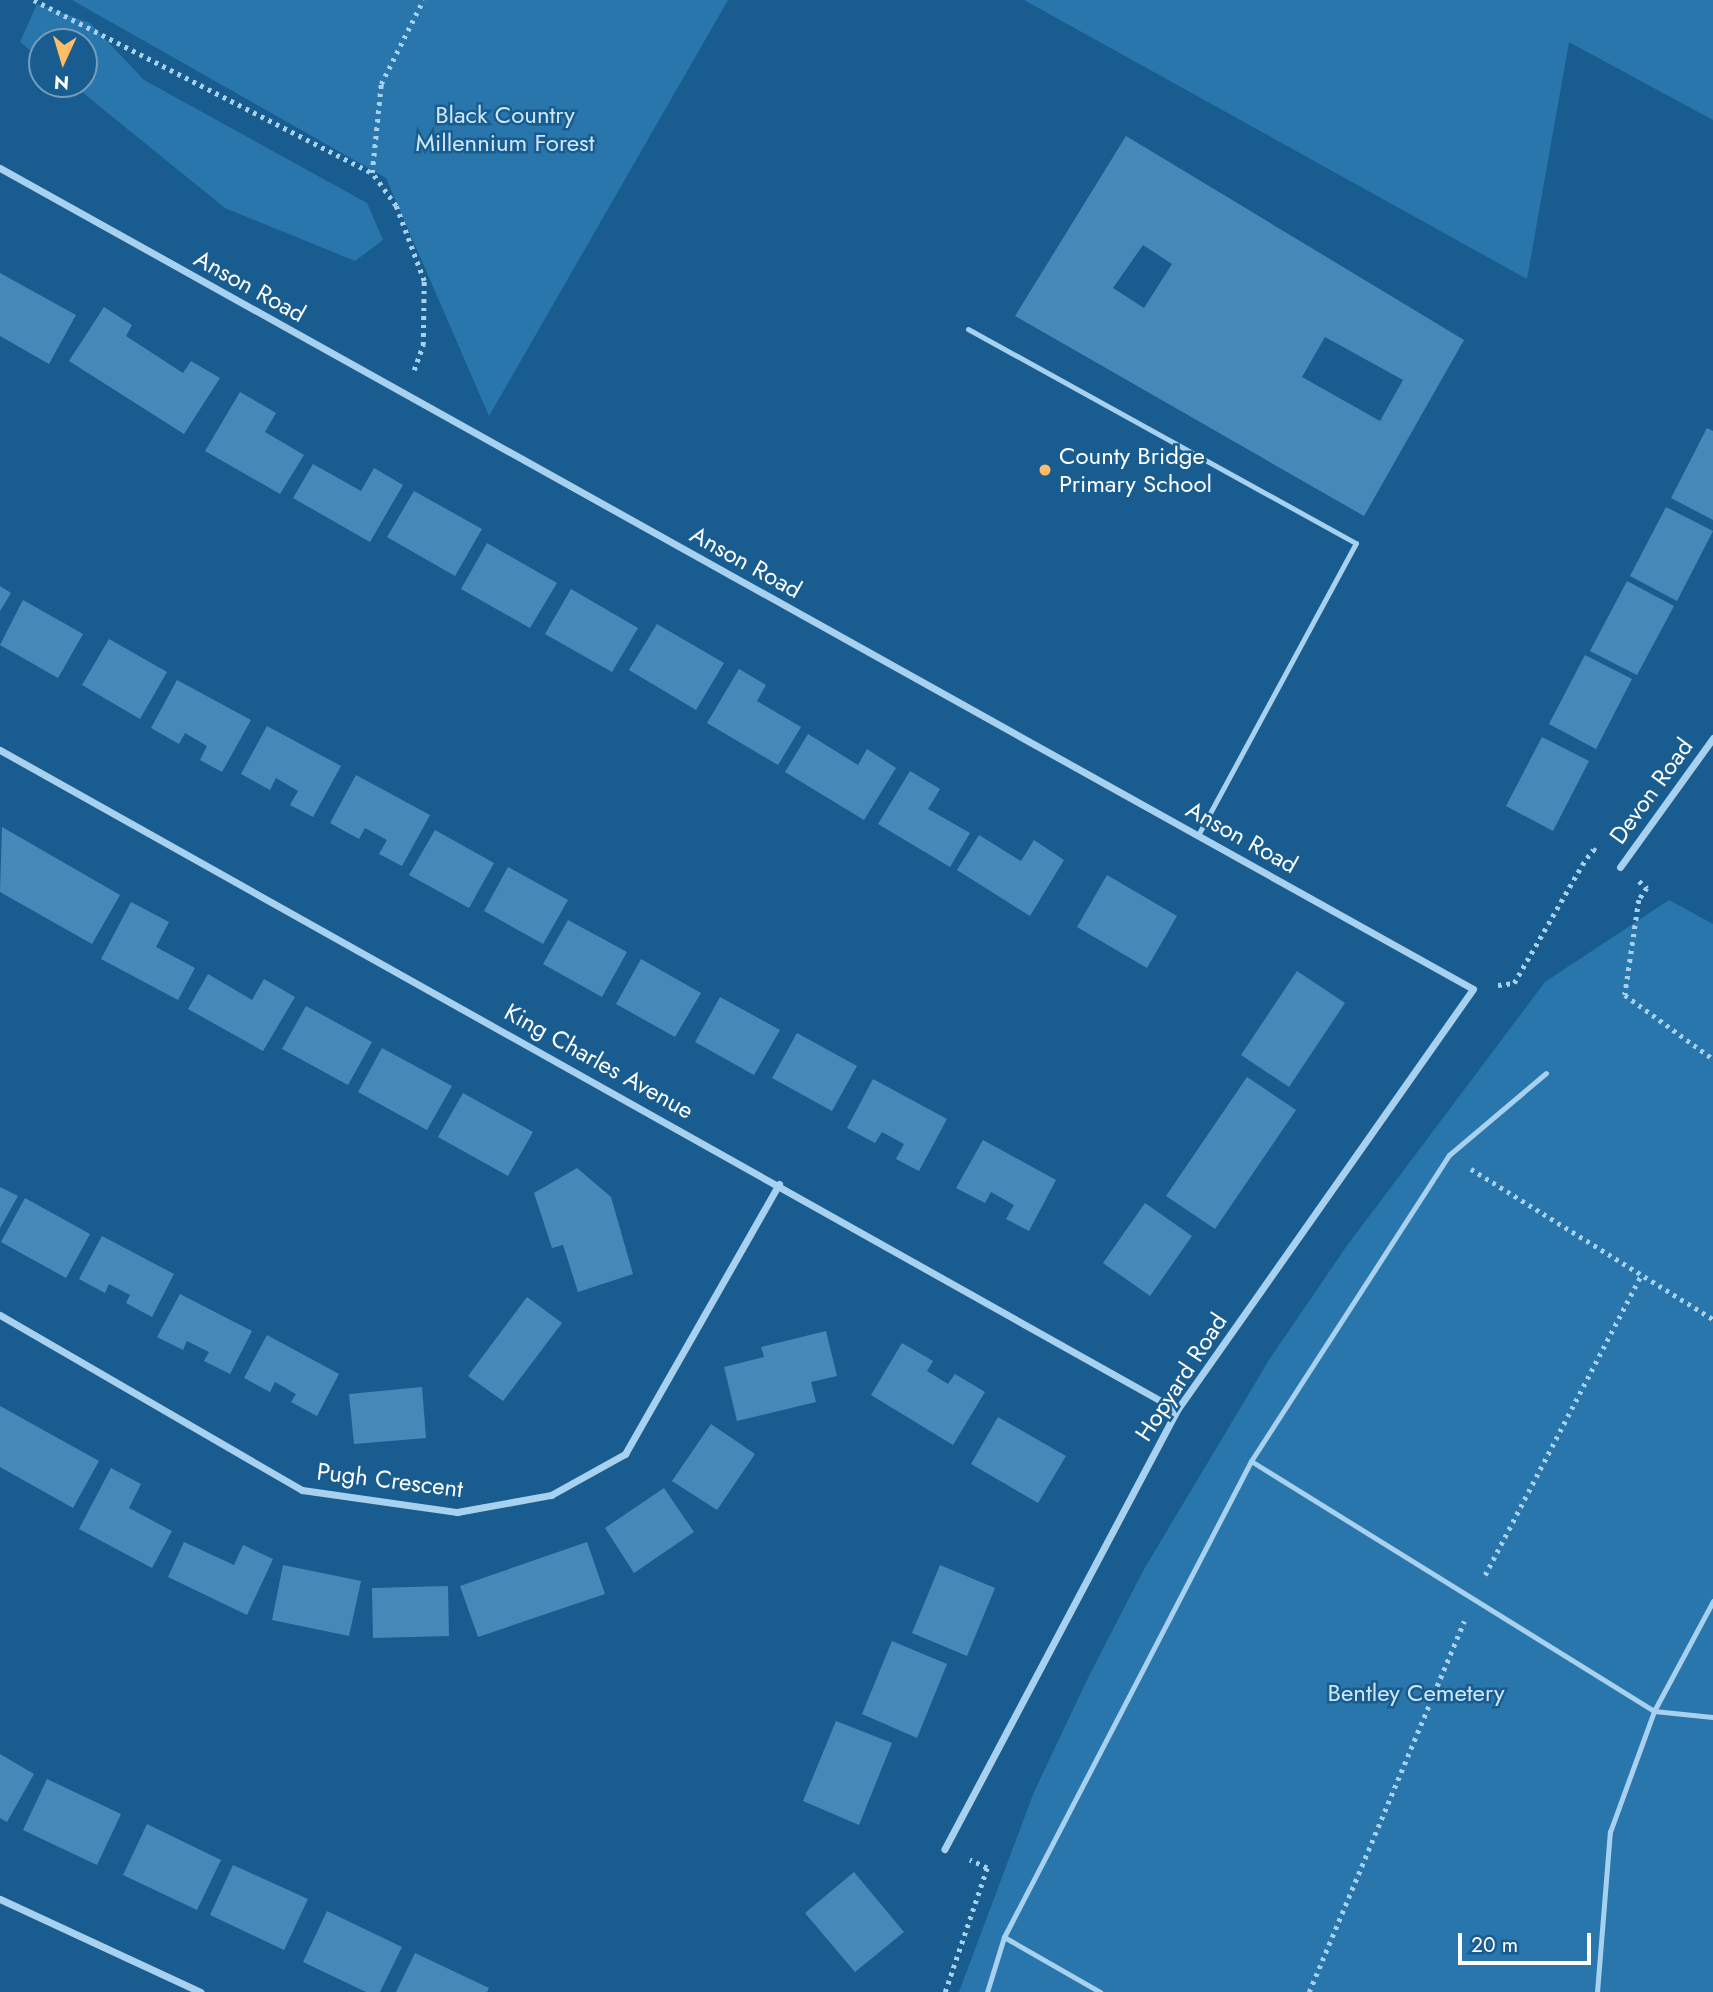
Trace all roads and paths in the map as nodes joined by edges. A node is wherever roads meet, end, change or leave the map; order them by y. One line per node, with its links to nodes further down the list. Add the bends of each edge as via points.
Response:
1 (34, 0): 4 (path)
2 (423, 0): 4 (path, via 381,84)
3 (0, 168): 6 (street, Anson Road)
4 (372, 173): 6 (path, via 396,206 424,281 423,345)
5 (968, 329): 9 (lane, via 1356,543)
6 (405, 396): 9 (street, Anson Road)
7 (1713, 738): 11 (street, Devon Road)
8 (0, 750): 18 (street, King Charles Avenue)
9 (1198, 835): 14 (street, Anson Road)
10 (1593, 849): 13 (path)
11 (1620, 867)
12 (1639, 900): 15 (path, via 1625,995)
13 (1514, 983)
14 (1473, 989): 22 (street, Hopyard Road)
15 (1713, 1059)
16 (1546, 1073): 17 (lane)
17 (1449, 1155): 19 (path); 23 (lane)
18 (779, 1184): 20 (street, Pugh Crescent, via 625,1454 551,1495 457,1512 302,1490); 22 (street, King Charles Avenue)
19 (1640, 1275): 21 (path); 24 (path)
20 (0, 1315)
21 (1713, 1319)
22 (1177, 1410): 28 (street, Hopyard Road)
23 (1251, 1461): 24 (lane); 30 (lane)
24 (1474, 1597): 26 (lane); 35 (path)
25 (1713, 1601): 26 (lane)
26 (1654, 1712): 27 (lane); 36 (lane, via 1610,1832)
27 (1713, 1717)
28 (945, 1849): 32 (path, via 987,1868)
29 (0, 1899): 31 (street)
30 (1004, 1937): 33 (lane); 34 (lane)
31 (200, 1992)
32 (945, 1992)
33 (986, 1992)
34 (1100, 1992)
35 (1309, 1992)
36 (1597, 1992)

